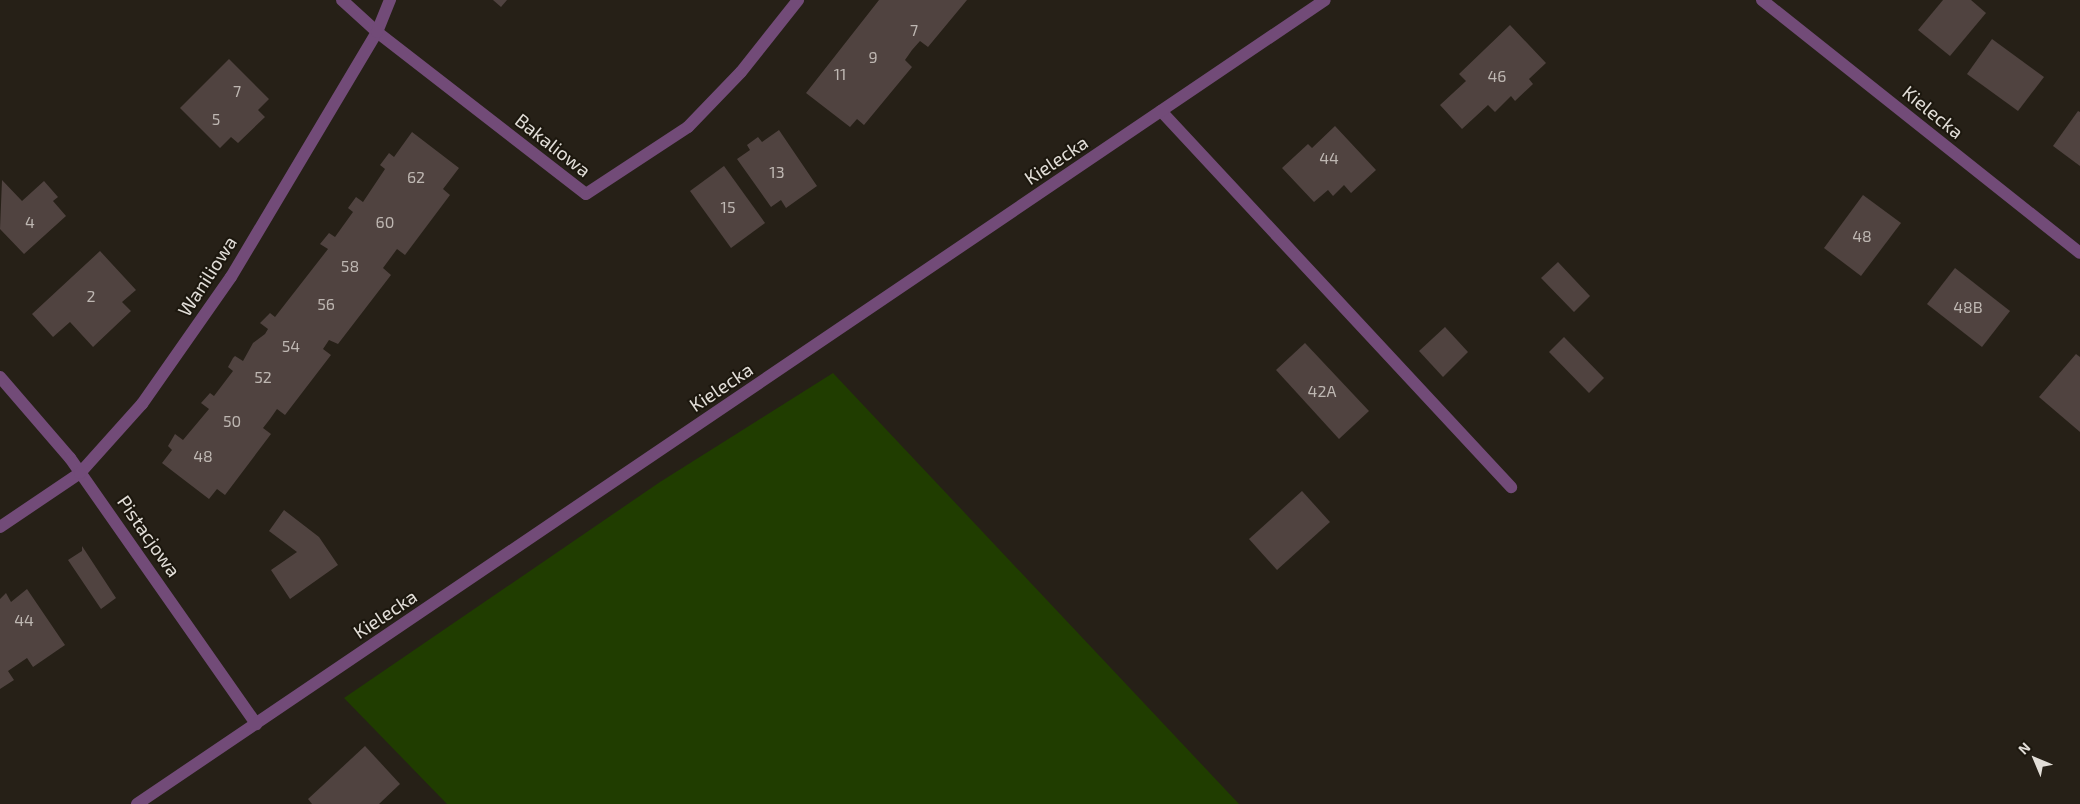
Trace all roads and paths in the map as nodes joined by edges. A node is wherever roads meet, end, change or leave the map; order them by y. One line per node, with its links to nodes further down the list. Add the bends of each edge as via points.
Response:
1 (342, 0): 6 (street, Bakaliowa)
2 (390, 0): 6 (street, Waniliowa)
3 (798, 0): 6 (street, Bakaliowa, via 740,72 688,127 586,194)
4 (1326, 0): 7 (street, Kielecka)
5 (1762, 0): 8 (street, Kielecka)
6 (377, 32): 10 (street, Waniliowa, via 231,277 142,404)
7 (1161, 112): 11 (street); 13 (street, Kielecka)
8 (2080, 253)
9 (0, 377): 10 (street, Pistacjowa)
10 (80, 472): 12 (street, Waniliowa); 13 (street, Pistacjowa)
11 (1511, 487)
12 (0, 526)
13 (256, 724): 14 (street, Kielecka)
14 (137, 804)

